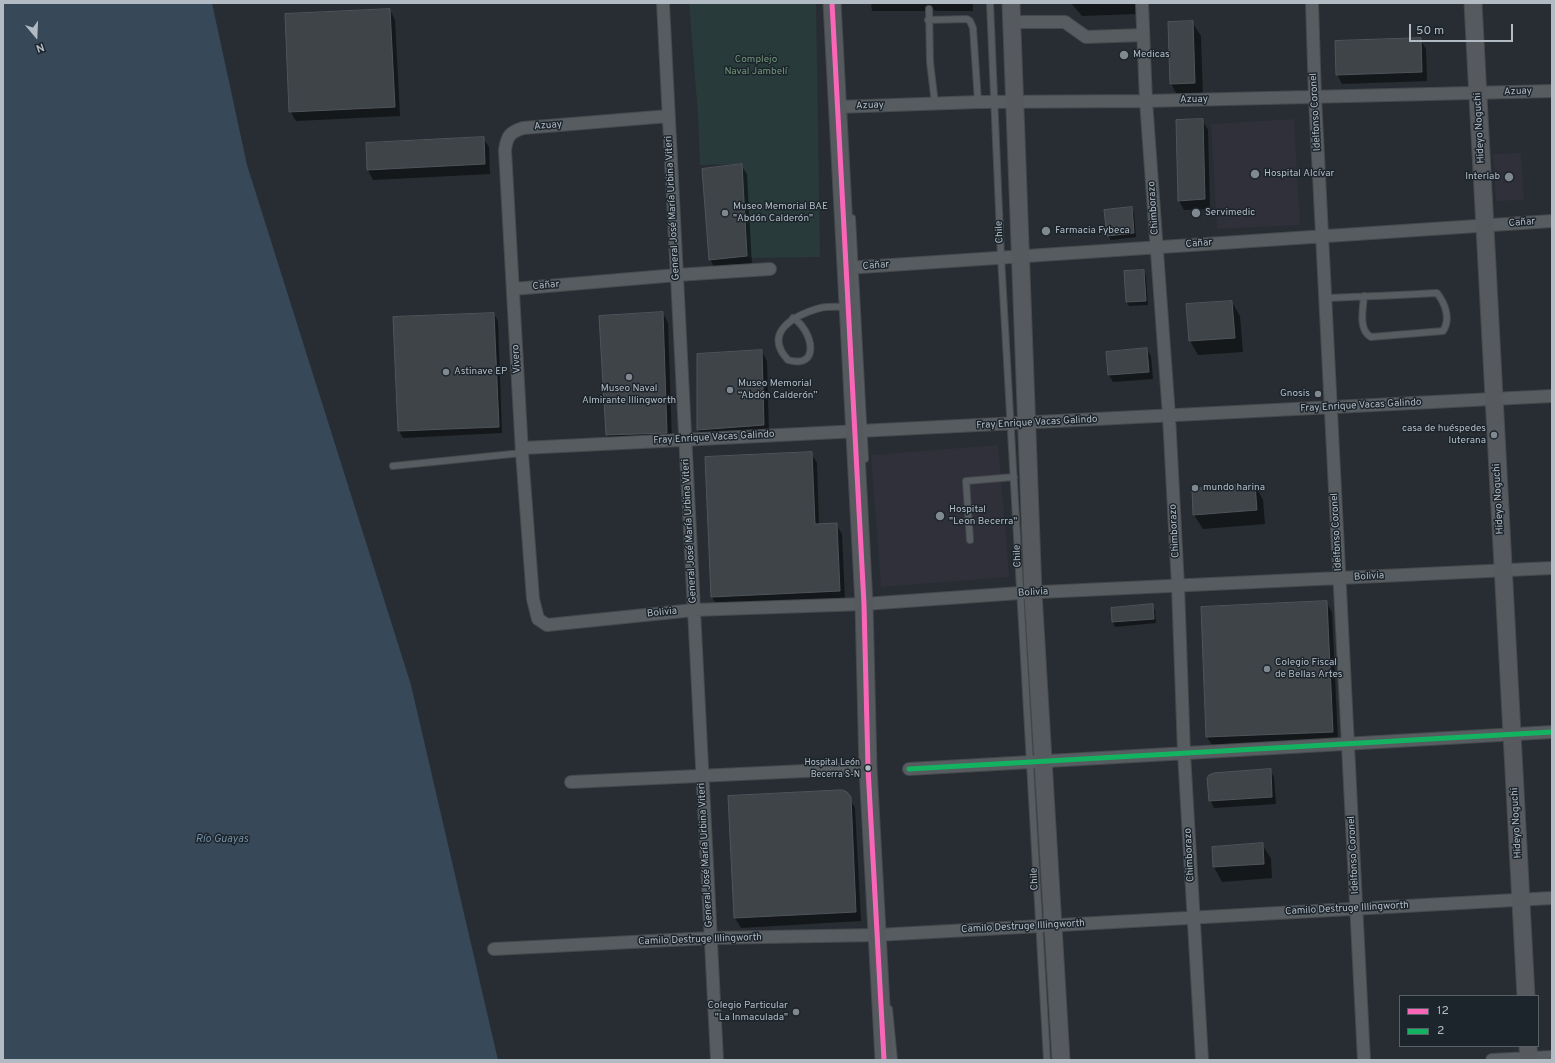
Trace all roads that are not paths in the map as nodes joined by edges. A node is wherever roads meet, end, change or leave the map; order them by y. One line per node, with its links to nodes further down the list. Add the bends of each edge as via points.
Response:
1 (663, 3): 21 (street, General José María Urbina Viteri)
2 (832, 3): 20 (main road)
3 (990, 3): 17 (lane, Chile)
4 (1011, 3): 10 (main road, Chile)
5 (1142, 3): 11 (street, Chimborazo)
6 (1312, 3): 14 (street, Idelfonso Coronel)
7 (1473, 3): 13 (main road, Hideyo Noguchi)
8 (930, 9): 9 (lane)
9 (928, 20): 16 (lane, via 970,21 973,28); 19 (lane)
10 (1012, 22): 11 (street, via 1065,22 1086,37); 18 (main road, Chile)
11 (1143, 35): 15 (street, Chimborazo)
12 (1552, 91): 13 (street, Azuay)
13 (1478, 94): 14 (street, Azuay); 25 (main road, Hideyo Noguchi)
14 (1315, 97): 15 (street, Azuay); 26 (street, Idelfonso Coronel)
15 (1146, 101): 18 (street, Azuay); 27 (street, Chimborazo)
16 (978, 102): 17 (street, Azuay); 19 (street, Azuay)
17 (993, 102): 18 (street, Azuay); 29 (lane, Chile)
18 (1015, 102): 28 (main road, Chile)
19 (935, 104): 20 (street, Azuay)
20 (844, 107): 30 (main road)
21 (669, 116): 22 (street, Azuay); 32 (street, General José María Urbina Viteri)
22 (523, 128): 33 (street, Vivero, via 511,132 505,150)
23 (852, 214): 30 (lane)
24 (1552, 221): 25 (street, Cañar)
25 (1485, 226): 26 (street, Cañar); 39 (main road, Hideyo Noguchi)
26 (1322, 236): 27 (street, Cañar); 35 (street, Idelfonso Coronel)
27 (1157, 247): 28 (street, Cañar); 41 (street, Chimborazo)
28 (1022, 256): 29 (street, Cañar); 42 (main road, Chile)
29 (1001, 257): 30 (street, Cañar); 43 (lane, Chile)
30 (850, 268): 36 (main road); 44 (lane)
31 (770, 269): 32 (street, Cañar)
32 (677, 275): 33 (street, Cañar); 45 (street, General José María Urbina Viteri)
33 (513, 289): 46 (street, Vivero)
34 (1364, 296): 34 (lane, via 1437,293 1444,305 1446,326 1443,331 1371,337 1366,334 1363,326); 35 (lane)
35 (1325, 298): 40 (street, Idelfonso Coronel)
36 (848, 307): 37 (lane, via 821,308); 44 (main road)
37 (793, 318): 37 (lane, via 780,331 780,341 788,360 799,362 809,356 811,349 808,333 800,322)
38 (1552, 396): 39 (street, Fray Enrique Vacas Galindo)
39 (1494, 399): 40 (street, Fray Enrique Vacas Galindo); 53 (main road, Hideyo Noguchi)
40 (1331, 407): 41 (street, Fray Enrique Vacas Galindo); 54 (street, Idelfonso Coronel)
41 (1169, 416): 42 (street, Fray Enrique Vacas Galindo); 55 (street, Chimborazo)
42 (1028, 423): 43 (street, Fray Enrique Vacas Galindo); 56 (main road, Chile)
43 (1011, 424): 44 (street, Fray Enrique Vacas Galindo); 49 (lane, Chile)
44 (859, 432): 45 (street, Fray Enrique Vacas Galindo); 47 (lane); 58 (main road)
45 (685, 440): 46 (street, Fray Enrique Vacas Galindo); 59 (street, General José María Urbina Viteri)
46 (522, 451): 48 (lane); 57 (street, Vivero)
47 (865, 463)
48 (393, 466)
49 (1014, 477): 51 (lane, via 966,481); 56 (lane, Chile)
50 (866, 502): 58 (lane)
51 (970, 540)
52 (1552, 568): 53 (street, Bolivia)
53 (1503, 570): 54 (street, Bolivia); 61 (main road, Hideyo Noguchi)
54 (1340, 578): 55 (street, Bolivia); 62 (street, Idelfonso Coronel)
55 (1178, 586): 56 (street, Bolivia); 63 (street, Chimborazo)
56 (1026, 593): 58 (street, Bolivia); 64 (main road, Chile)
57 (533, 599): 59 (street, Bolivia, via 538,619 547,625)
58 (866, 604): 59 (street, Bolivia); 65 (main road)
59 (694, 610): 67 (street, General José María Urbina Viteri)
60 (1552, 732): 61 (street)
61 (1512, 734): 62 (street); 70 (main road, Hideyo Noguchi)
62 (1348, 743): 63 (street); 71 (street, Idelfonso Coronel)
63 (1184, 753): 64 (street); 72 (street, Chimborazo)
64 (1036, 762): 66 (street); 73 (main road, Chile)
65 (873, 767): 67 (street); 74 (main road)
66 (909, 768)
67 (702, 776): 68 (street); 75 (street, General José María Urbina Viteri)
68 (571, 782)
69 (1552, 898): 70 (street, Camilo Destruge Illingworth)
70 (1521, 900): 71 (street, Camilo Destruge Illingworth); 78 (main road, Hideyo Noguchi)
71 (1356, 909): 72 (street, Camilo Destruge Illingworth); 88 (street, Idelfonso Coronel)
72 (1193, 918): 73 (street, Camilo Destruge Illingworth); 87 (street, Chimborazo)
73 (1045, 925): 74 (street, Camilo Destruge Illingworth); 85 (lane, Chile); 86 (main road, Chile)
74 (880, 935): 75 (street, Camilo Destruge Illingworth); 77 (lane); 83 (main road)
75 (711, 938): 76 (street, Camilo Destruge Illingworth); 82 (street, General José María Urbina Viteri)
76 (494, 949)
77 (887, 982)
78 (1526, 995)
79 (889, 1005): 84 (lane)
80 (1529, 1055): 81 (street); 89 (street)
81 (1552, 1057)
82 (717, 1060)
83 (884, 1060)
84 (894, 1060)
85 (1047, 1060)
86 (1061, 1060)
87 (1202, 1060)
88 (1364, 1060)
89 (1492, 1060)

